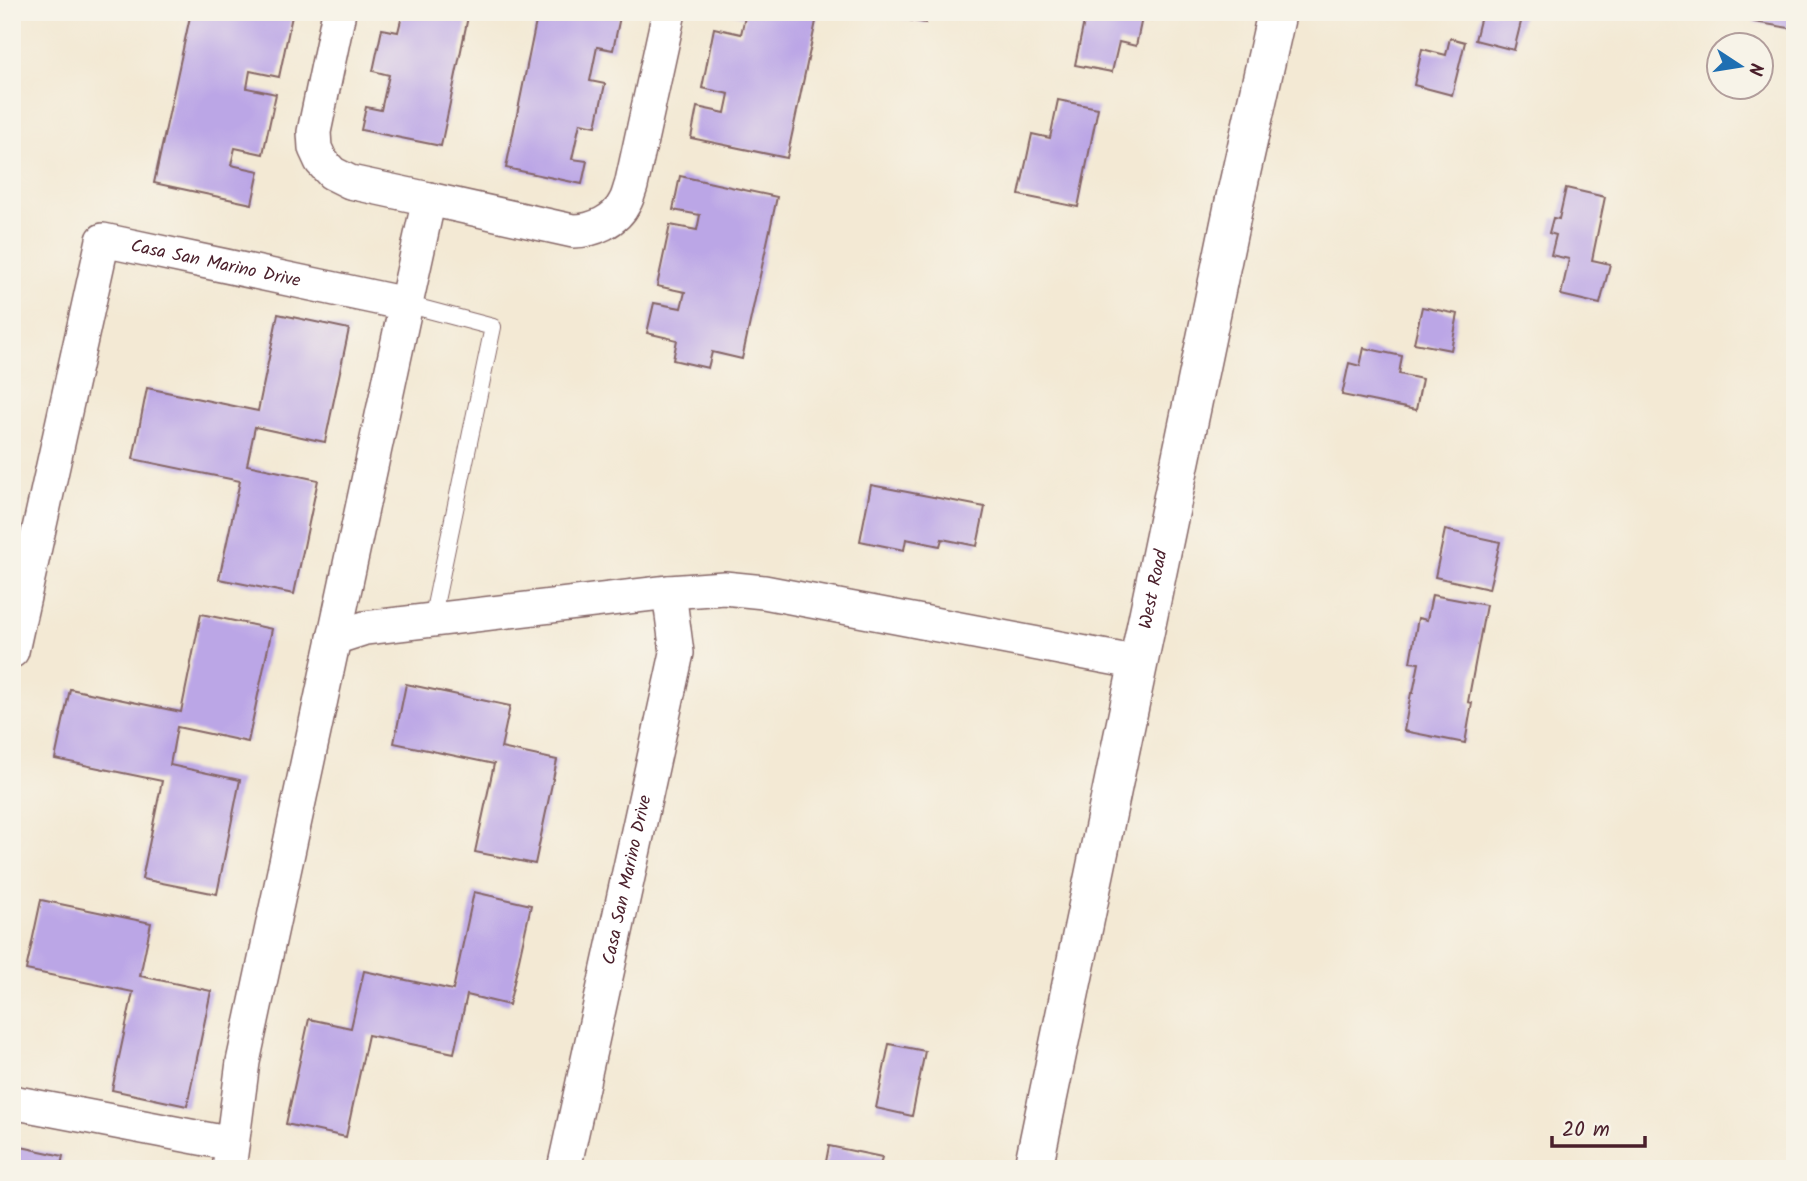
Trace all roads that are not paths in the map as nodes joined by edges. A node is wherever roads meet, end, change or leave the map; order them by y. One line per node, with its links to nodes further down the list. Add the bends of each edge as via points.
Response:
1 (338, 12): 4 (street, via 314,132 321,161 350,182)
2 (669, 12): 4 (street, via 631,186 625,204 613,217 600,226 573,231)
3 (1277, 12): 10 (street, West Road)
4 (429, 199): 5 (street)
5 (406, 304): 7 (lane, via 493,327); 8 (street); 9 (street, Casa San Marino Drive, via 103,240)
6 (669, 592): 7 (street); 10 (street, via 724,588 764,592); 13 (street, Casa San Marino Drive, via 677,653)
7 (432, 620): 8 (street, via 366,628)
8 (334, 638): 12 (street, via 243,1062)
9 (12, 651)
10 (1139, 663): 14 (street, West Road)
11 (12, 1102): 12 (street)
12 (230, 1156)
13 (564, 1169)
14 (1033, 1169)

